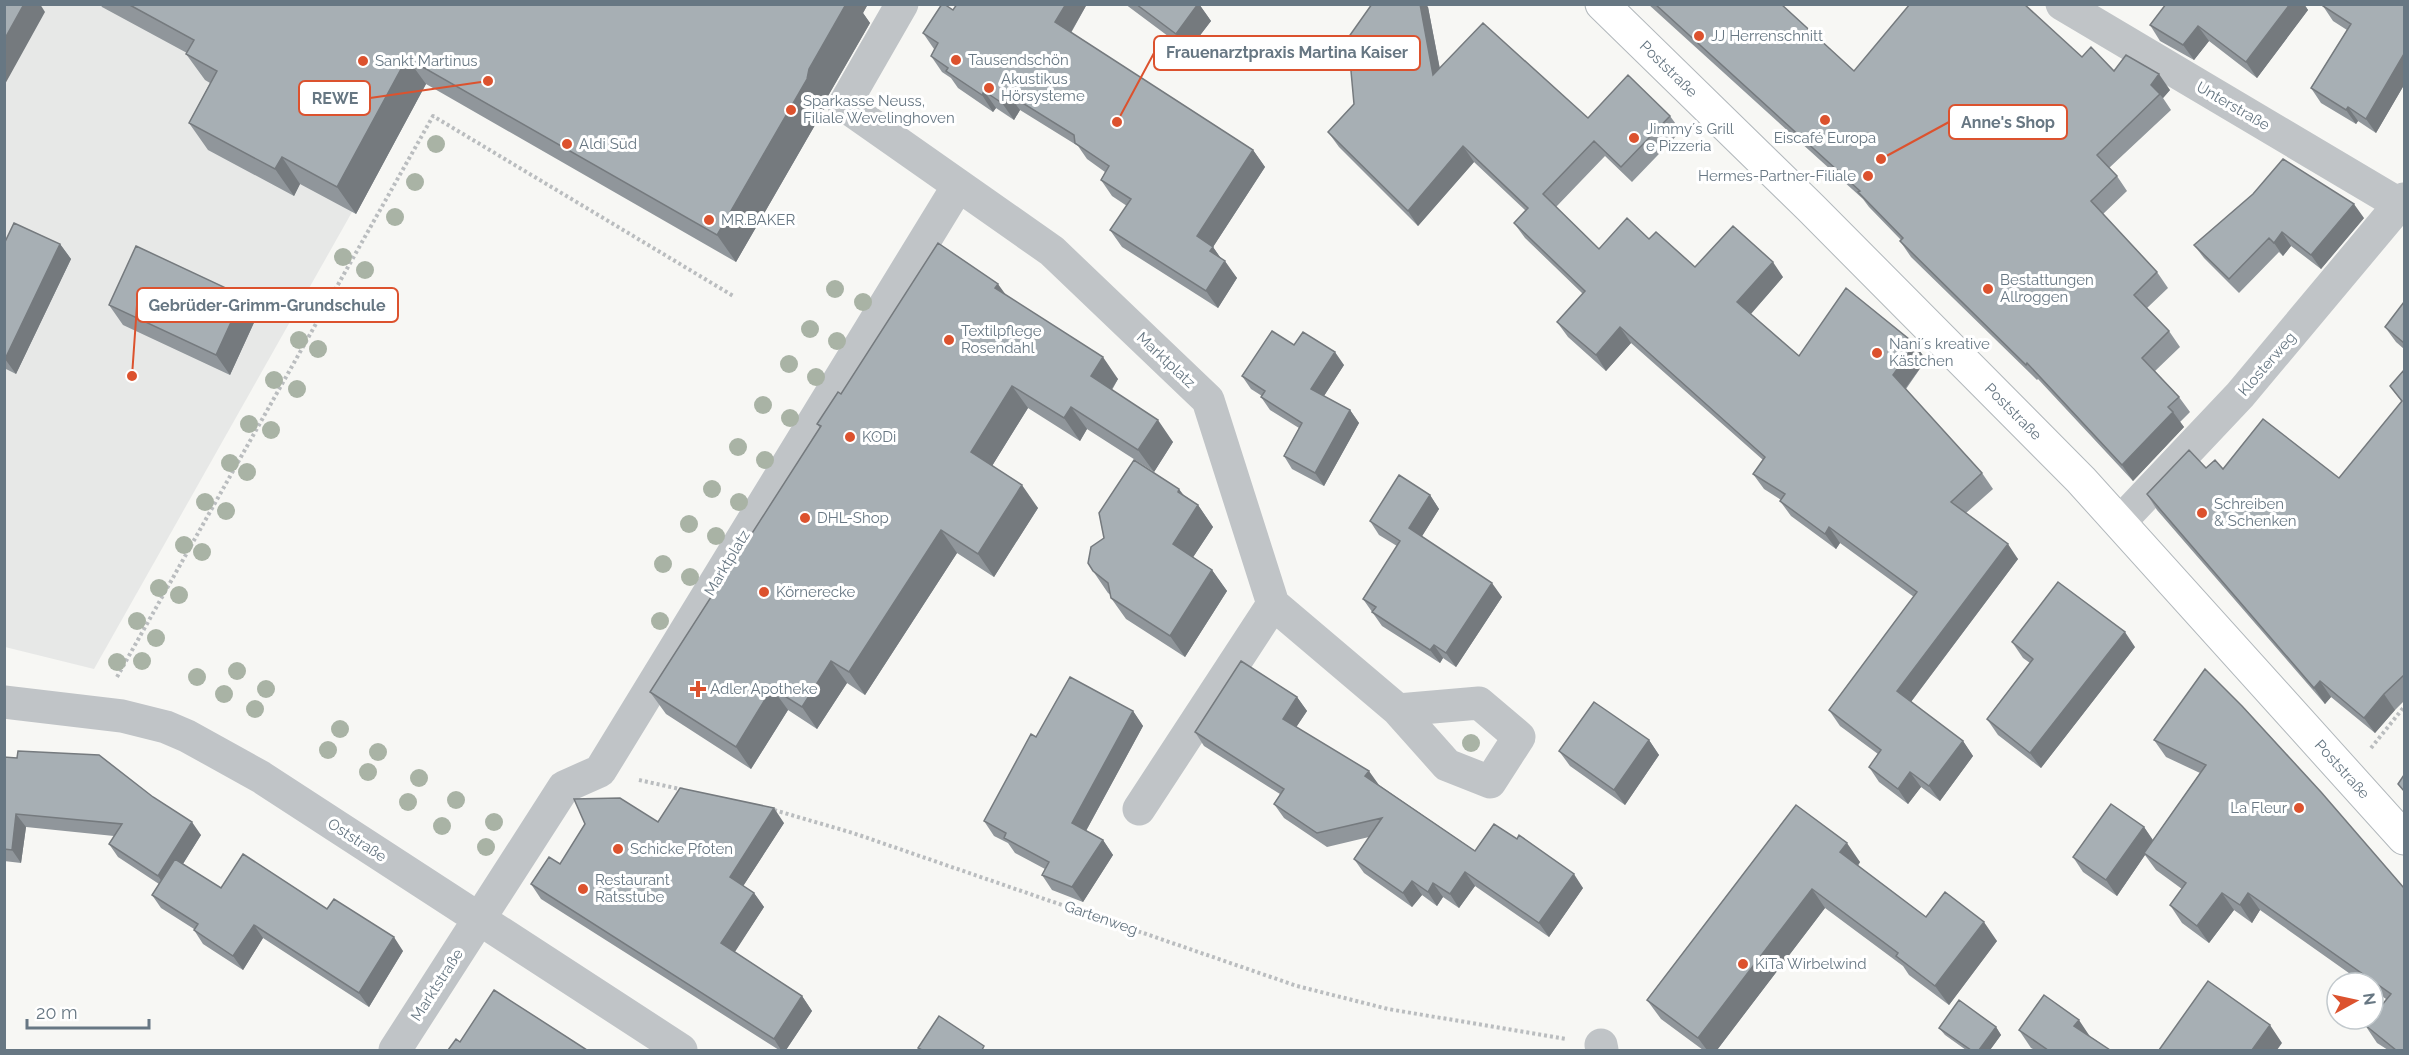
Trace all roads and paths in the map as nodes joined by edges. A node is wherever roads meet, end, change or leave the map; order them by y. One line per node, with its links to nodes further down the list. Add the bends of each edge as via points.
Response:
1 (902, 4): 4 (street, Marktplatz, via 844,105)
2 (1602, 4): 7 (street, Poststraße, via 1811,208)
3 (2062, 4): 5 (street, Unterstraße)
4 (958, 186): 8 (street, Marktplatz, via 1052,251 1208,399); 13 (street, Marktplatz)
5 (2403, 203): 7 (street, Klosterweg, via 2240,395)
6 (735, 297): 12 (path, via 433,116)
7 (2120, 522): 14 (street, Poststraße)
8 (1274, 604): 11 (street); 17 (street)
9 (4, 702): 12 (street, Oststraße)
10 (2404, 707): 14 (path)
11 (1398, 710)
12 (97, 712): 19 (street, Oststraße, via 166,728 225,756)
13 (600, 771): 15 (path); 19 (street, via 564,787)
14 (2346, 773): 18 (street, Poststraße)
15 (688, 791)
16 (764, 808): 20 (path, Gartenweg, via 853,833 1307,989 1388,1009)
17 (1139, 808)
18 (2404, 838)
19 (479, 919): 21 (street, Marktstraße); 22 (street, Oststraße)
20 (1601, 1048)
21 (395, 1050)
22 (681, 1050)

